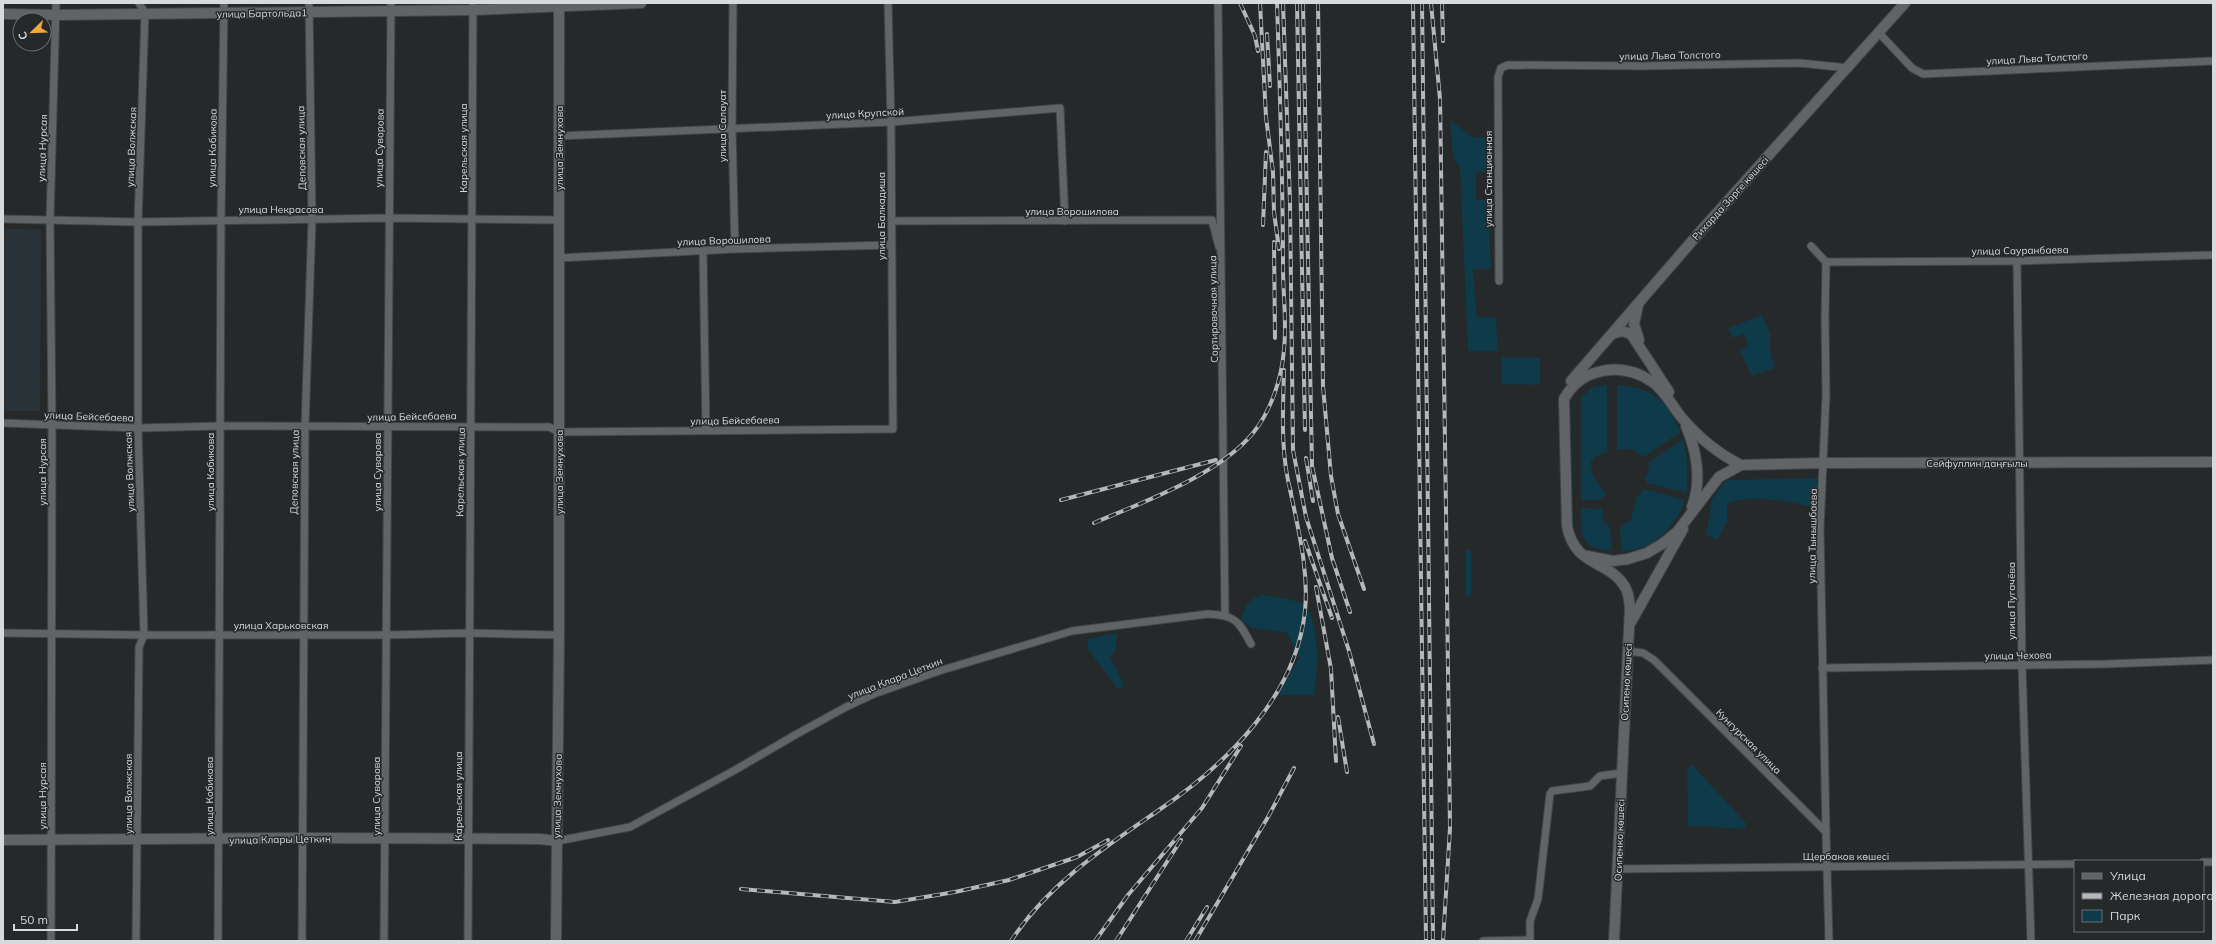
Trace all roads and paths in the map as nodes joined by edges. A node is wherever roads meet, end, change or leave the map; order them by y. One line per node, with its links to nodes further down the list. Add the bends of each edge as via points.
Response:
1 (56, 3): 15 (street, улица Нурсая)
2 (139, 3): 13 (street, улица Волжская)
3 (641, 3): 8 (main road, улица Бартольда1)
4 (733, 3): 21 (street, улица Салауат)
5 (888, 3): 20 (street, улица Балкадиша)
6 (1218, 3): 39 (street, Сортировочная улица)
7 (1905, 3): 16 (main road, Рихарда Зорге көшесі)
8 (559, 4): 10 (main road, улица Бартольда1); 22 (main road, улица Земнухова)
9 (391, 7): 10 (main road, улица Бартольда1); 12 (main road, улица Бартольда1); 23 (street, улица Суворова)
10 (474, 7): 28 (street, Карельская улица)
11 (224, 8): 12 (main road, улица Бартольда1); 13 (main road, улица Бартольда1); 26 (street, улица Кобикова)
12 (309, 8): 27 (street, Деповская улица)
13 (144, 13): 15 (main road, улица Бартольда1); 32 (street, улица Волжская)
14 (3, 14): 15 (main road, улица Бартольда1)
15 (56, 15): 25 (street, улица Нурсая)
16 (1879, 33): 17 (street, улица Льва Толстого, via 1912,68 1923,74); 18 (main road, Рихарда Зорге көшесі)
17 (2213, 61)
18 (1849, 68): 19 (street, улица Льва Толстого, via 1799,63 1508,65 1501,68); 43 (main road, Рихарда Зорге көшесі)
19 (1498, 77): 42 (street, улица Станционная)
20 (891, 122): 21 (street, улица Крупской); 30 (street, улица Балкадиша); 31 (street, улица Крупской, via 1060,108)
21 (732, 130): 22 (street, улица Крупской); 35 (street, улица Салауат)
22 (559, 136): 29 (main road, улица Земнухова)
23 (388, 218): 27 (street, улица Некрасова); 28 (street, улица Некрасова); 53 (street, улица Суворова)
24 (3, 219): 25 (street, улица Некрасова)
25 (50, 220): 32 (street, улица Некрасова); 49 (street, улица Нурсая)
26 (221, 220): 27 (street, улица Некрасова); 32 (street, улица Некрасова); 50 (street, улица Кобикова)
27 (312, 220): 52 (street, Деповская улица)
28 (472, 220): 29 (street, улица Некрасова); 51 (street, Карельская улица)
29 (558, 220): 38 (main road, улица Земнухова)
30 (892, 221): 31 (street, улица Ворошилова); 33 (street, улица Балкадиша)
31 (1065, 221): 39 (street, улица Ворошилова, via 1212,220)
32 (138, 222): 54 (street, улица Волжская)
33 (891, 244): 35 (street, улица Ворошилова); 55 (street, улица Балкадиша)
34 (1811, 246): 41 (street)
35 (735, 249): 36 (street, улица Ворошилова)
36 (703, 251): 38 (street, улица Ворошилова); 56 (street)
37 (2213, 255): 40 (street, улица Сауранбаева)
38 (559, 258): 57 (main road, улица Земнухова)
39 (1222, 260): 64 (street, Сортировочная улица)
40 (2017, 261): 41 (street, улица Сауранбаева); 60 (street, улица Пугачёва)
41 (1826, 262): 59 (street, улица Тынышбаева)
42 (1499, 281)
43 (1642, 298): 44 (main road, Рихарда Зорге көшесі); 45 (main road, via 1636,308 1634,324)
44 (1610, 335): 45 (main road, via 1617,332 1632,334); 46 (main road, Рихарда Зорге көшесі, via 1570,382)
45 (1645, 352): 47 (main road)
46 (1564, 399): 47 (main road, via 1569,389 1583,377 1603,371 1636,374 1652,381); 63 (main road, via 1567,526 1573,545)
47 (1682, 418): 61 (main road, via 1714,450); 62 (main road, via 1691,440 1698,472 1698,492)
48 (3, 424): 49 (street, улица Бейсебаева)
49 (52, 424): 54 (street, улица Бейсебаева); 67 (street, улица Нурсая)
50 (220, 426): 52 (street, улица Бейсебаева); 54 (street, улица Бейсебаева); 69 (street, улица Кобикова)
51 (471, 426): 53 (street, улица Бейсебаева); 57 (street, улица Бейсебаева, via 549,427); 68 (street, Карельская улица)
52 (305, 427): 53 (street, улица Бейсебаева); 70 (street, Деповская улица)
53 (387, 427): 72 (street, улица Суворова)
54 (138, 428): 71 (street, улица Волжская)
55 (893, 429): 56 (street, улица Бейсебаева)
56 (706, 430): 57 (street, улица Бейсебаева)
57 (559, 432): 73 (main road, улица Земнухова)
58 (2213, 462): 60 (main road, Сейфуллин даңғылы)
59 (1824, 463): 60 (main road, Сейфуллин даңғылы); 61 (main road, Сейфуллин даңғылы); 78 (street, улица Тынышбаева, via 1820,529)
60 (2020, 463): 77 (street, улица Пугачёва)
61 (1741, 465): 62 (main road, Сейфуллин даңғылы, via 1719,476)
62 (1689, 516): 63 (main road, via 1677,532 1662,544 1638,556 1613,561); 65 (main road, via 1668,559)
63 (1583, 556): 65 (main road, Осипено көшесі, via 1625,586 1629,599)
64 (1225, 615): 74 (street, via 1236,620); 89 (street, улица Клара Цеткин, via 1208,614 1072,631 939,671 874,694 846,707 630,827)
65 (1630, 624): 75 (main road, Осипено көшесі)
66 (3, 633): 67 (street, улица Харьковская)
67 (53, 633): 71 (street, улица Харьковская); 88 (street, улица Нурсая)
68 (468, 633): 72 (street, улица Харьковская); 73 (street, улица Харьковская); 87 (street, Карельская улица)
69 (220, 634): 70 (street, улица Харьковская); 71 (street, улица Харьковская); 86 (street, улица Кобикова)
70 (303, 634): 72 (street, улица Харьковская); 82 (street, Деповская улица)
71 (144, 635): 85 (street, улица Волжская, via 139,647)
72 (387, 635): 83 (street, улица Суворова)
73 (559, 635): 89 (main road, улица Земнухова)
74 (1251, 644)
75 (1628, 651): 79 (main road, Осипено көшесі); 81 (street, Кунгурская улица, via 1643,653 1654,660)
76 (2213, 660): 77 (street, улица Чехова)
77 (2022, 665): 78 (street, улица Чехова); 91 (street, улица Пугачёва)
78 (1822, 668): 81 (street, улица Тынышбаева)
79 (1623, 740): 80 (main road, Осипенко көшесі)
80 (1622, 773): 93 (main road, Осипенко көшесі); 94 (street, via 1600,776 1590,786 1550,792 1538,899 1530,921)
81 (1826, 832): 92 (street)
82 (303, 838): 83 (main road, улица Клары Цеткин); 86 (main road, улица Клары Цеткин); 98 (street, Деповская улица)
83 (386, 839): 87 (main road, улица Клары Цеткин); 99 (street, улица Суворова)
84 (3, 840): 88 (main road, улица Клары Цеткин)
85 (138, 840): 86 (main road, улица Клары Цеткин); 88 (main road, улица Клары Цеткин); 96 (street, улица Волжская)
86 (218, 840): 97 (street, улица Кобикова)
87 (468, 840): 89 (main road, улица Клары Цеткин); 100 (street, Карельская улица)
88 (52, 841): 95 (street, улица Нурсая)
89 (557, 841): 101 (main road, улица Земнухова)
90 (2074, 864): 91 (street, Щербаков көшесі)
91 (2028, 865): 92 (street, Щербаков көшесі); 105 (street, улица Пугачёва)
92 (1826, 866): 93 (street, Щербаков көшесі); 104 (street)
93 (1618, 868): 103 (main road, Осипенко көшесі)
94 (1530, 940): 102 (street)
95 (51, 941)
96 (136, 941)
97 (218, 941)
98 (302, 941)
99 (384, 941)
100 (468, 941)
101 (556, 941)
102 (1483, 941)
103 (1614, 941)
104 (1829, 941)
105 (2031, 941)

